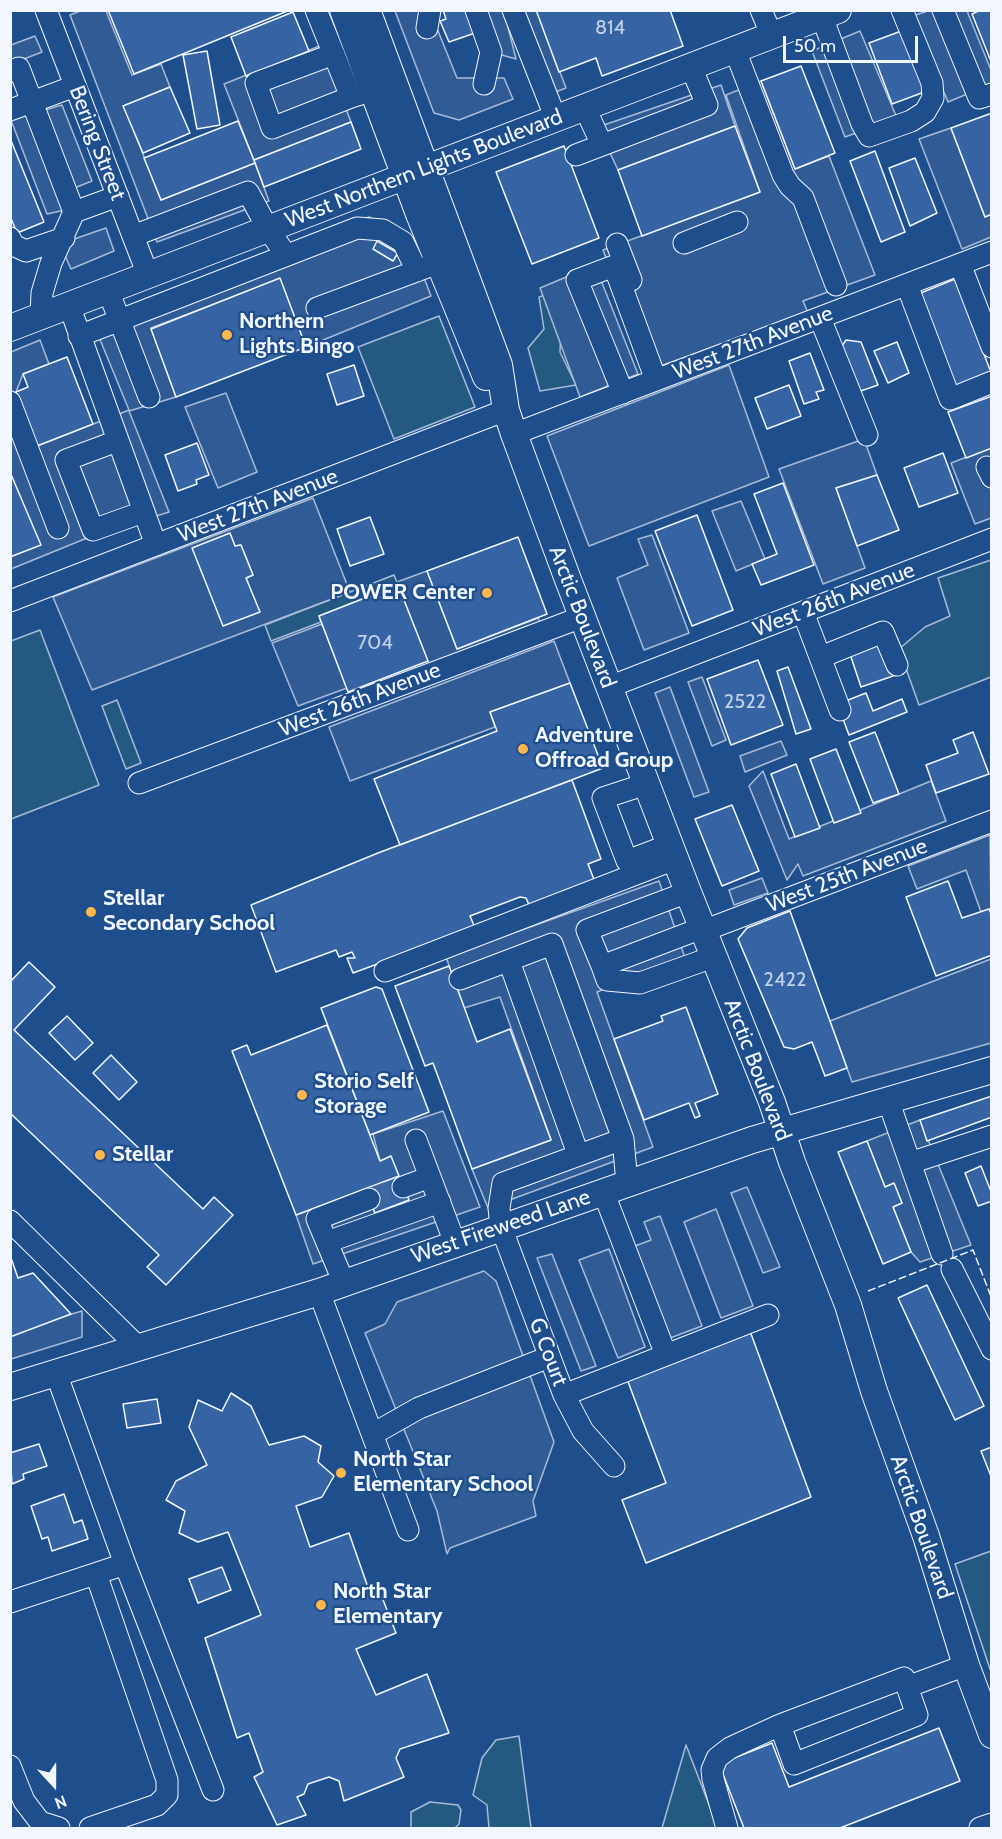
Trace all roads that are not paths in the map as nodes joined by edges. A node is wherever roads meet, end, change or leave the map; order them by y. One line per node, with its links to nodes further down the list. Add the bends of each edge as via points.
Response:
1 (46, 10): 16 (street, Bering Street)
2 (316, 10): 9 (street)
3 (476, 10): 15 (street, via 491,52)
4 (513, 10): 22 (street)
5 (761, 10): 10 (street)
6 (902, 10): 8 (street, via 932,83 933,98 925,112 911,121 869,136 862,124)
7 (946, 12): 18 (street)
8 (830, 14): 10 (main road, West Northern Lights Boulevard)
9 (346, 20): 12 (street); 17 (main road, Arctic Boulevard); 25 (main road, Arctic Boulevard)
10 (771, 36): 11 (main road, West Northern Lights Boulevard)
11 (735, 50): 13 (main road, West Northern Lights Boulevard); 42 (street, via 783,175 803,198)
12 (334, 54): 17 (street); 17 (street, via 256,83 272,128)
13 (691, 67): 20 (main road, West Northern Lights Boulevard); 23 (street, via 707,105)
14 (15, 80): 19 (street)
15 (484, 84)
16 (75, 86): 19 (street); 26 (street, Bering Street)
17 (362, 94): 25 (main road, Arctic Boulevard)
18 (985, 96)
19 (32, 102): 21 (street); 28 (street)
20 (585, 108): 22 (main road, West Northern Lights Boulevard); 23 (street)
21 (10, 110)
22 (556, 119): 25 (main road, West Northern Lights Boulevard)
23 (602, 146): 24 (street)
24 (576, 155)
25 (415, 173): 27 (main road, West Northern Lights Boulevard); 40 (main road, Arctic Boulevard); 58 (main road, Arctic Boulevard, via 499,365)
26 (118, 196): 28 (street); 32 (street, Bering Street)
27 (347, 199): 30 (street); 31 (main road, West Northern Lights Boulevard)
28 (74, 212): 34 (street)
29 (737, 222): 35 (street)
30 (357, 228): 38 (street); 40 (street, via 383,230 403,242)
31 (268, 229): 32 (street, via 248,192); 38 (street); 41 (main road, West Northern Lights Boulevard)
32 (133, 236): 41 (street, Bering Street)
33 (10, 238): 34 (street, via 13,245 26,251)
34 (64, 238): 47 (street, via 45,283)
35 (684, 243)
36 (617, 244): 53 (street)
37 (992, 252): 39 (street, West 27th Avenue)
38 (286, 255): 49 (street)
39 (960, 264): 43 (street, West 27th Avenue); 52 (street)
40 (428, 266): 46 (street); 58 (main road, Arctic Boulevard)
41 (148, 275): 44 (main road, West Northern Lights Boulevard)
42 (836, 285)
43 (907, 285): 48 (street, West 27th Avenue); 54 (street, via 950,399)
44 (108, 290): 45 (main road, West Northern Lights Boulevard); 49 (street)
45 (69, 305): 47 (main road, West Northern Lights Boulevard); 51 (street)
46 (317, 308)
47 (41, 316): 50 (main road, West Northern Lights Boulevard)
48 (820, 318): 53 (street, West 27th Avenue); 59 (street)
49 (120, 320): 51 (street); 56 (street)
50 (10, 328)
51 (79, 336): 60 (street)
52 (992, 347)
53 (662, 378): 55 (street, West 27th Avenue); 55 (street, via 614,266 577,280)
54 (992, 382)
55 (623, 393): 58 (street, West 27th Avenue)
56 (149, 398)
57 (10, 402): 62 (street)
58 (510, 422): 64 (street, West 27th Avenue); 67 (main road, Arctic Boulevard)
59 (867, 435)
60 (117, 441): 61 (street); 61 (street, via 66,460 93,530)
61 (143, 512): 64 (street)
62 (58, 528)
63 (992, 539): 66 (street, West 26th Avenue)
64 (156, 545): 65 (street, West 27th Avenue)
65 (10, 601)
66 (803, 612): 68 (street); 70 (street, West 26th Avenue)
67 (582, 616): 70 (main road, Arctic Boulevard); 72 (street, West 26th Avenue)
68 (820, 657): 69 (street, via 883,632); 71 (street)
69 (897, 664)
70 (609, 687): 73 (main road, Arctic Boulevard)
71 (840, 710)
72 (139, 783)
73 (646, 784): 75 (main road, Arctic Boulevard); 75 (street, via 603,798 627,861)
74 (992, 821): 77 (street, West 25th Avenue)
75 (672, 852): 76 (main road, Arctic Boulevard); 81 (street)
76 (688, 892): 77 (main road, Arctic Boulevard); 80 (street, via 588,930)
77 (703, 930): 78 (main road, Arctic Boulevard); 80 (street, West 25th Avenue)
78 (713, 957): 80 (street, via 640,983 607,980); 85 (main road, Arctic Boulevard)
79 (509, 961): 82 (street); 87 (street, via 552,944); 89 (street)
80 (602, 966)
81 (385, 971)
82 (460, 979)
83 (992, 1070): 84 (main road, West Fireweed Lane)
84 (888, 1100): 85 (main road, West Fireweed Lane); 90 (street)
85 (782, 1130): 93 (main road, West Fireweed Lane); 116 (main road, Arctic Boulevard, via 848,1305)
86 (992, 1136): 90 (street)
87 (623, 1138): 89 (street); 93 (street)
88 (416, 1140): 91 (street)
89 (578, 1154): 97 (street, G Court, via 503,1183)
90 (910, 1163): 104 (street, via 947,1261)
91 (430, 1177): 92 (street); 95 (street)
92 (403, 1187)
93 (615, 1187): 97 (main road, West Fireweed Lane); 105 (street)
94 (369, 1199): 98 (street, via 317,1219)
95 (440, 1202): 98 (street); 99 (street)
96 (10, 1221): 103 (street)
97 (501, 1227): 99 (main road, West Fireweed Lane); 106 (street, G Court)
98 (327, 1242): 100 (street)
99 (455, 1243): 100 (main road, West Fireweed Lane)
100 (344, 1283): 101 (main road, West Fireweed Lane)
101 (319, 1292): 103 (main road, West Fireweed Lane); 110 (street)
102 (768, 1315): 105 (street)
103 (139, 1348): 107 (main road, West Fireweed Lane)
104 (992, 1349)
105 (666, 1355): 109 (street)
106 (549, 1357): 109 (street, G Court); 110 (street, via 419,1408)
107 (56, 1373): 108 (main road, West Fireweed Lane); 113 (street)
108 (10, 1387)
109 (564, 1395): 111 (street, G Court, via 583,1431)
110 (373, 1434): 112 (street)
111 (614, 1466)
112 (408, 1530)
113 (125, 1564): 114 (street); 121 (street)
114 (96, 1574): 115 (street); 124 (street, via 167,1780 167,1795 158,1804)
115 (10, 1602)
116 (966, 1665): 117 (street); 119 (main road, Arctic Boulevard)
117 (907, 1687): 118 (street, via 904,1678); 118 (street, via 917,1715 794,1764)
118 (780, 1725): 125 (street, via 717,1758 713,1779)
119 (992, 1735)
120 (10, 1766): 123 (street, via 24,1801 40,1822)
121 (213, 1790)
122 (992, 1824): 126 (street)
123 (59, 1828)
124 (90, 1828)
125 (728, 1828)
126 (980, 1828)

